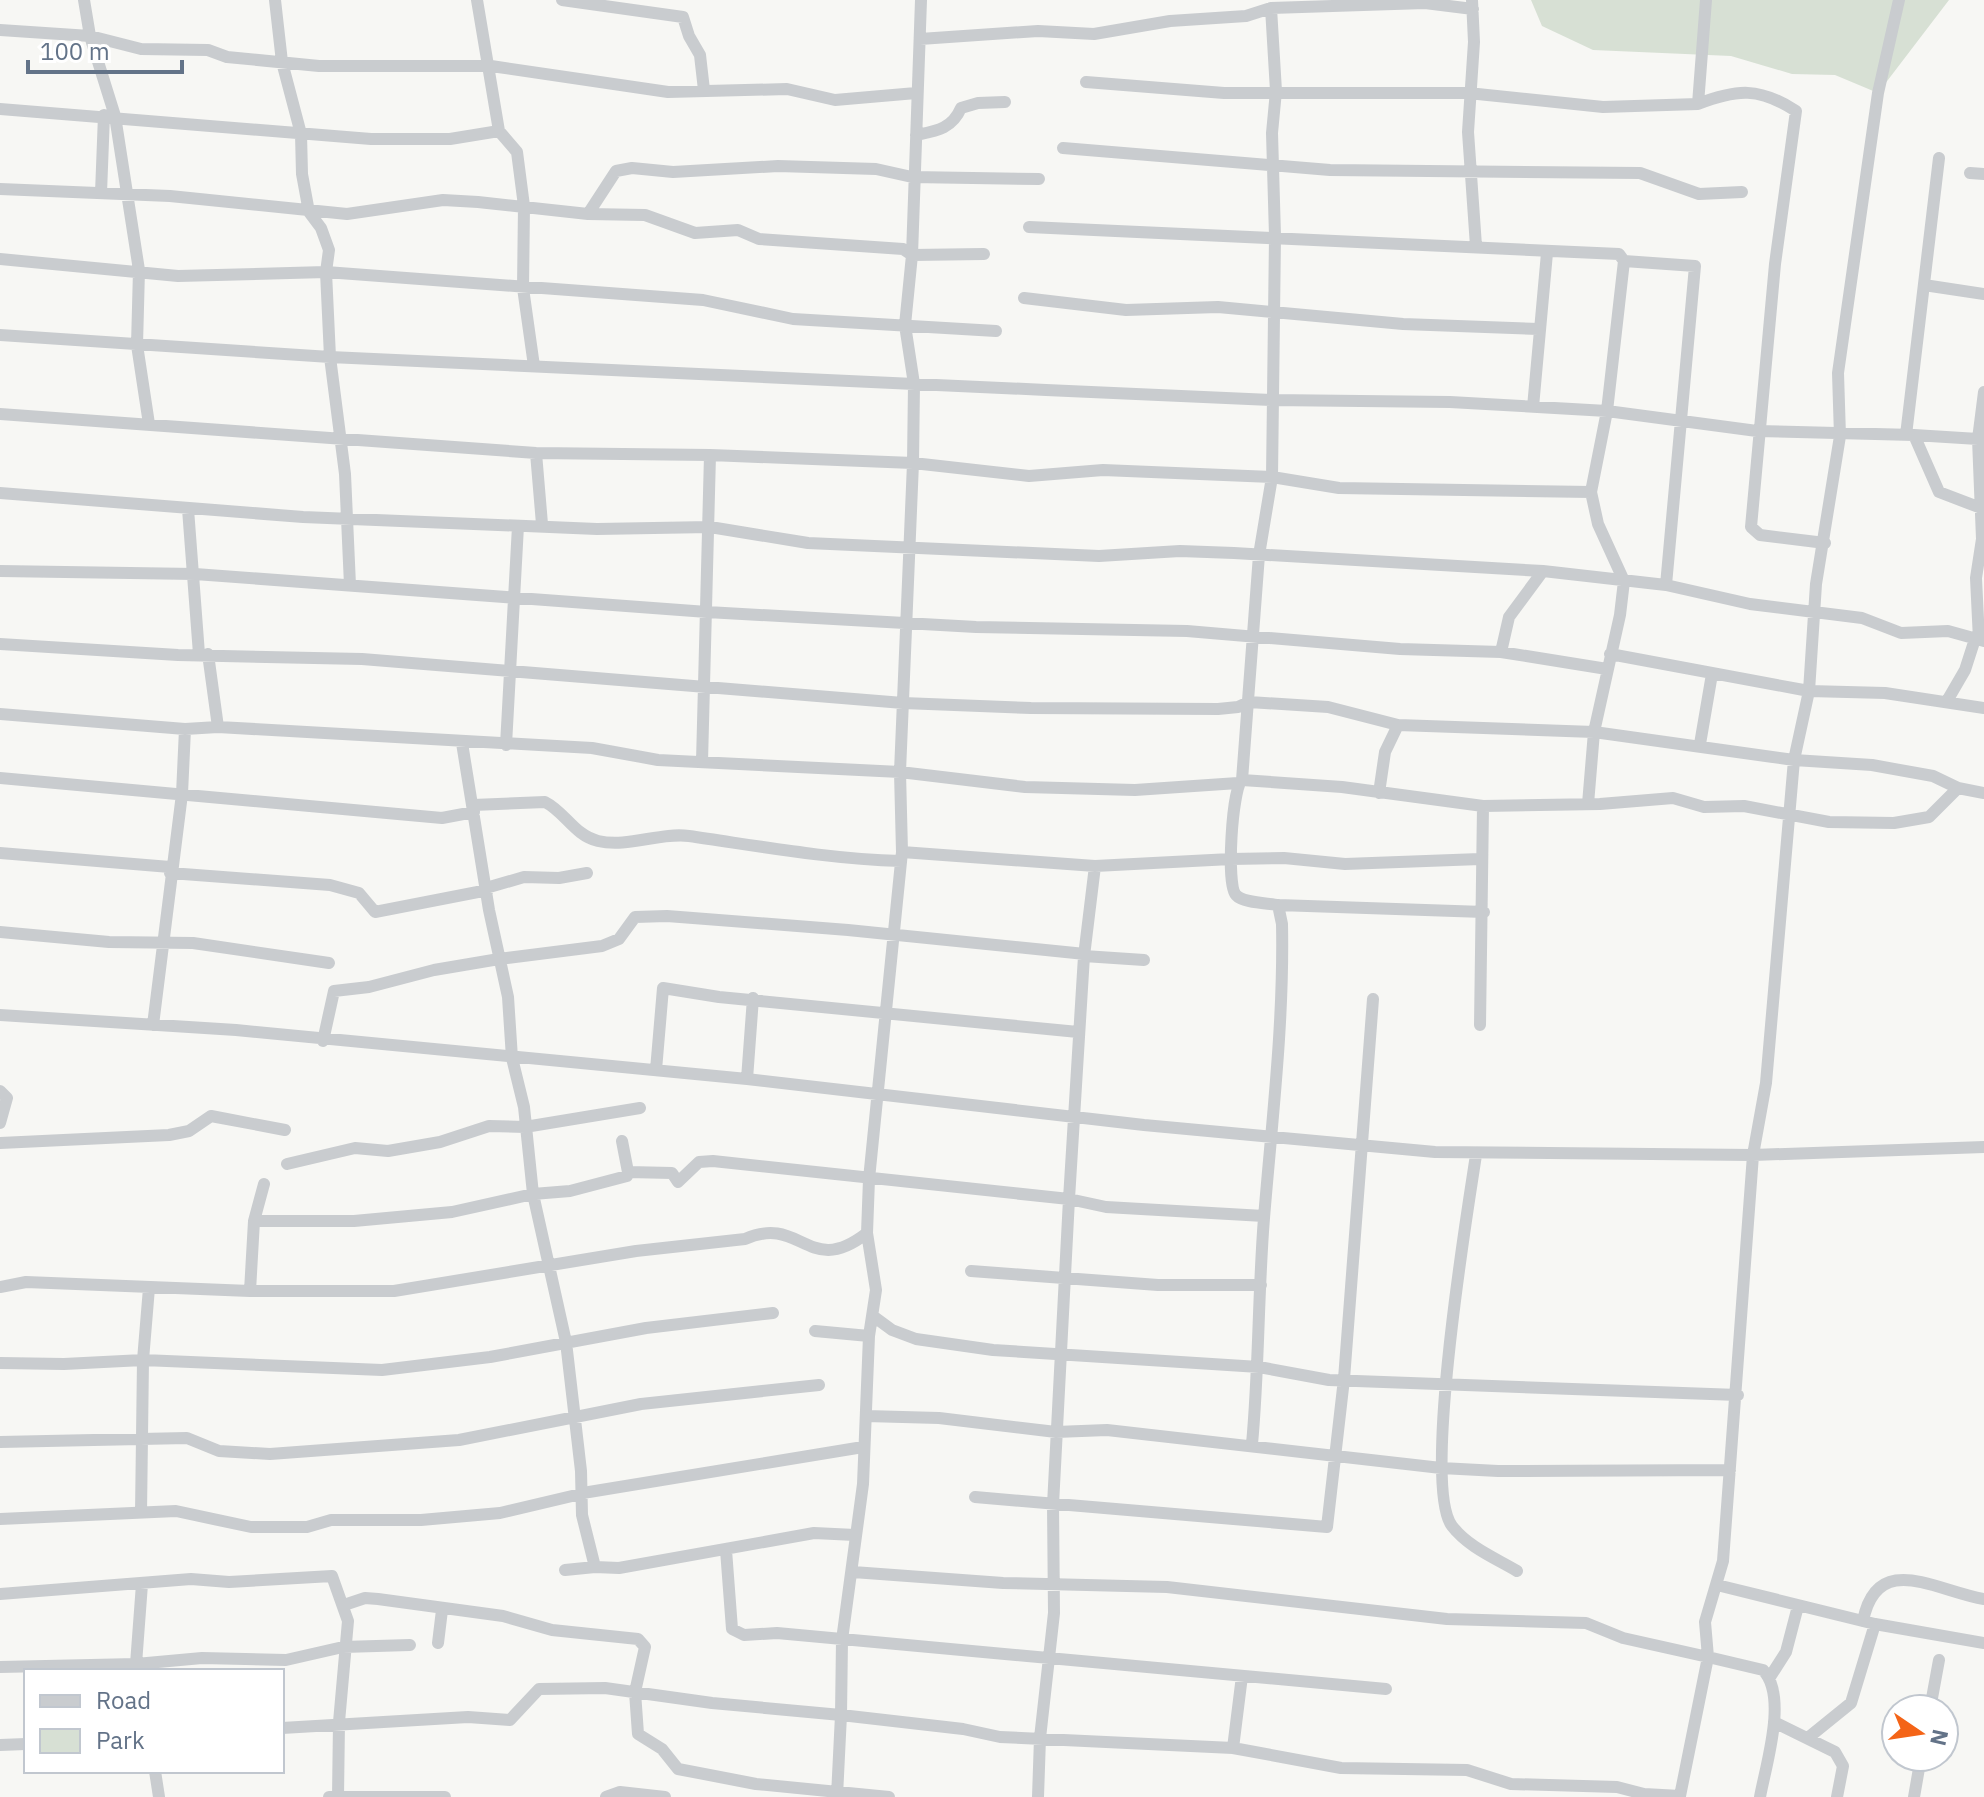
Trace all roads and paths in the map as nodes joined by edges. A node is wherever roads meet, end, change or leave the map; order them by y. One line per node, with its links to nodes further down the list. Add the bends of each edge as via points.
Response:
1 (84, 0): 11 (street)
2 (275, 0): 13 (street)
3 (477, 0): 14 (street)
4 (562, 0): 16 (street, via 683,17 700,55)
5 (921, 0): 12 (street)
6 (1706, 0): 21 (street)
7 (1899, 0): 74 (street, via 1878,93 1839,360)
8 (1472, 4): 9 (street); 19 (street)
9 (1271, 8): 12 (street, via 1246,16 1094,34 1038,31); 17 (street)
10 (0, 30): 11 (street)
11 (90, 36): 13 (street, via 141,49 208,50); 23 (street)
12 (920, 39): 18 (street)
13 (282, 62): 14 (street, via 346,68); 25 (street)
14 (491, 66): 16 (street, via 668,92); 24 (street)
15 (1086, 82): 17 (street, via 1224,93)
16 (704, 90): 18 (street, via 787,89 835,100)
17 (1276, 91): 19 (street); 29 (street)
18 (916, 93): 26 (street)
19 (1468, 93): 21 (street, via 1603,107); 30 (street)
20 (1005, 102): 26 (street, via 961,108 955,121)
21 (1698, 104): 72 (street, via 1733,90 1779,100 1796,111)
22 (0, 109): 23 (street)
23 (110, 116): 25 (street); 37 (street); 38 (street)
24 (499, 131): 25 (street, via 450,139); 39 (street, via 517,152)
25 (301, 134): 40 (street)
26 (916, 135): 33 (street)
27 (1063, 148): 29 (street)
28 (1939, 158): 52 (street)
29 (1273, 167): 30 (street); 43 (street)
30 (1472, 170): 36 (street, via 1640,173 1699,194); 44 (street)
31 (1970, 173): 32 (street)
32 (1984, 174)
33 (912, 177): 34 (street); 41 (street, via 876,169 632,168 616,171); 47 (street)
34 (1039, 179)
35 (0, 189): 37 (street)
36 (1742, 192)
37 (101, 193): 38 (street)
38 (125, 196): 40 (street); 50 (street)
39 (524, 206): 40 (street, via 443,200 361,212); 41 (street); 53 (street)
40 (309, 212): 51 (street, via 326,239)
41 (588, 214): 47 (street, via 645,215 695,233 738,230 759,239 903,249)
42 (1029, 227): 43 (street)
43 (1275, 236): 44 (street); 56 (street)
44 (1476, 246): 45 (street)
45 (1547, 253): 49 (street, via 1619,254); 58 (street)
46 (984, 254): 47 (street)
47 (912, 255): 57 (street)
48 (0, 259): 50 (street)
49 (1624, 261): 68 (street); 70 (street, via 1695,266)
50 (139, 270): 51 (street, via 178,276); 61 (street)
51 (326, 272): 53 (street); 62 (street)
52 (1924, 285): 54 (street); 73 (street)
53 (523, 288): 57 (street, via 703,300 793,319); 63 (street)
54 (1984, 294)
55 (1024, 298): 56 (street, via 1126,310 1218,307)
56 (1274, 315): 58 (street); 66 (street)
57 (905, 325): 59 (street); 64 (street)
58 (1538, 329): 67 (street)
59 (996, 331)
60 (0, 335): 61 (street)
61 (137, 345): 62 (street); 71 (street)
62 (330, 357): 63 (street); 76 (street)
63 (534, 366): 64 (street)
64 (914, 384): 66 (street); 79 (street)
65 (1984, 392): 75 (street)
66 (1271, 400): 67 (street); 80 (street)
67 (1533, 407): 68 (street)
68 (1607, 411): 70 (street); 81 (street)
69 (0, 414): 71 (street)
70 (1682, 422): 72 (street); 97 (street)
71 (149, 424): 76 (street)
72 (1757, 431): 74 (street); 89 (street, via 1751,527 1760,535)
73 (1910, 435): 74 (street); 75 (street); 83 (street, via 1939,492)
74 (1840, 436): 89 (street)
75 (1981, 439): 83 (street)
76 (341, 441): 77 (street); 85 (street)
77 (536, 453): 78 (street); 86 (street)
78 (710, 455): 79 (street); 88 (street)
79 (913, 463): 80 (street, via 1029,476 1103,470); 90 (street)
80 (1272, 477): 81 (street, via 1339,488); 91 (street)
81 (1591, 492): 95 (street, via 1598,524)
82 (0, 493): 84 (street)
83 (1981, 508): 103 (street)
84 (188, 509): 85 (street); 94 (street)
85 (348, 518): 87 (street); 96 (street)
86 (542, 524): 87 (street); 88 (street, via 597,529)
87 (518, 526): 98 (street)
88 (710, 527): 90 (street, via 808,543); 99 (street)
89 (1825, 543): 100 (street)
90 (907, 547): 91 (street, via 1099,556 1180,551); 101 (street)
91 (1259, 555): 93 (street); 102 (street)
92 (0, 571): 94 (street)
93 (1543, 571): 95 (street); 105 (street, via 1509,617)
94 (195, 574): 96 (street); 106 (street)
95 (1624, 581): 97 (street); 107 (street)
96 (350, 585): 98 (street)
97 (1666, 585): 100 (street)
98 (513, 597): 99 (street); 109 (street)
99 (707, 612): 101 (street); 111 (street)
100 (1815, 613): 103 (street, via 1862,618 1901,633 1948,631); 112 (street)
101 (906, 623): 102 (street); 115 (street)
102 (1252, 635): 105 (street); 114 (street)
103 (1979, 640): 113 (street)
104 (0, 644): 106 (street)
105 (1501, 652): 108 (street)
106 (203, 654): 109 (street, via 362,659); 119 (street)
107 (1610, 654): 108 (street); 110 (street)
108 (1607, 669): 121 (street)
109 (511, 673): 111 (street); 124 (street)
110 (1712, 674): 112 (street); 123 (street)
111 (703, 686): 115 (street); 126 (street)
112 (1809, 691): 113 (street); 125 (street)
113 (1947, 701): 116 (street)
114 (1249, 702): 115 (street, via 1218,709); 118 (street, via 1328,707); 129 (street)
115 (903, 703): 127 (street)
116 (1984, 708)
117 (0, 714): 120 (street)
118 (1398, 725): 121 (street); 131 (street, via 1385,752)
119 (218, 727): 120 (street); 122 (street)
120 (185, 729): 133 (street)
121 (1594, 732): 123 (street); 134 (street)
122 (462, 743): 124 (street); 136 (street)
123 (1700, 744): 125 (street)
124 (506, 745): 126 (street, via 592,748)
125 (1794, 760): 130 (street, via 1872,765 1933,776); 137 (street)
126 (702, 762): 127 (street)
127 (900, 772): 129 (street, via 1102,790 1196,789); 139 (street)
128 (0, 778): 133 (street)
129 (1240, 781): 131 (street); 140 (street)
130 (1958, 788): 132 (street); 137 (street, via 1929,817 1894,823)
131 (1379, 793): 135 (street)
132 (1984, 793)
133 (182, 794): 136 (street, via 442,818); 143 (street)
134 (1588, 804): 135 (street); 137 (street, via 1673,798 1704,807 1744,806)
135 (1483, 806): 141 (street)
136 (474, 808): 139 (street, via 545,802 599,842 686,836 854,859); 145 (street)
137 (1789, 815): 179 (street, via 1766,1083)
138 (0, 853): 143 (street)
139 (901, 856): 142 (street); 149 (street)
140 (1231, 859): 141 (street, via 1345,864); 142 (street); 146 (street, via 1238,897)
141 (1480, 859): 147 (street)
142 (1095, 866): 151 (street)
143 (170, 870): 145 (street, via 330,885 359,893 375,912); 150 (street)
144 (587, 873): 145 (street, via 524,877)
145 (487, 889): 152 (street)
146 (1278, 905): 147 (street); 173 (street, via 1282,944)
147 (1484, 912): 160 (street)
148 (0, 932): 150 (street)
149 (893, 935): 151 (street); 152 (street, via 651,916 635,917 619,939 602,946); 157 (street)
150 (162, 943): 154 (street); 159 (street)
151 (1084, 955): 153 (street); 161 (street)
152 (499, 959): 162 (street, via 334,991); 163 (street)
153 (1144, 960)
154 (329, 963)
155 (753, 998): 157 (street); 164 (street, via 663,988); 165 (street)
156 (1373, 999): 176 (street)
157 (887, 1014): 161 (street); 167 (street)
158 (0, 1015): 159 (street)
159 (153, 1025): 162 (street)
160 (1480, 1025)
161 (1078, 1032): 169 (street)
162 (323, 1041): 163 (street)
163 (512, 1058): 164 (street); 171 (street)
164 (656, 1070): 165 (street)
165 (747, 1079): 167 (street)
166 (0, 1091): 170 (street, via 7,1098)
167 (878, 1094): 169 (street); 182 (street)
168 (640, 1108): 171 (street)
169 (1076, 1115): 173 (street); 185 (street)
170 (0, 1123)
171 (525, 1127): 180 (street, via 489,1126 440,1142 388,1151 355,1148); 184 (street)
172 (285, 1130): 175 (street, via 211,1116 189,1131 169,1135)
173 (1274, 1137): 176 (street); 186 (street)
174 (622, 1141): 181 (street)
175 (0, 1143)
176 (1363, 1146): 178 (street); 205 (street)
177 (1984, 1147): 179 (street)
178 (1476, 1155): 179 (street); 207 (street)
179 (1753, 1155): 208 (street)
180 (287, 1164)
181 (628, 1172): 182 (street, via 672,1173 678,1182 699,1162 713,1161); 184 (street, via 570,1191)
182 (869, 1179): 185 (street); 188 (street)
183 (264, 1184): 187 (street)
184 (533, 1194): 187 (street, via 452,1212 354,1221); 189 (street)
185 (1069, 1199): 186 (street, via 1106,1207); 191 (street)
186 (1264, 1216): 192 (street)
187 (254, 1221): 195 (street)
188 (867, 1233): 189 (street, via 837,1251 824,1251 783,1232); 197 (street, via 876,1290)
189 (548, 1266): 195 (street, via 394,1291); 200 (street)
190 (971, 1271): 191 (street)
191 (1065, 1277): 192 (street, via 1158,1285); 201 (street)
192 (1261, 1285): 204 (street)
193 (0, 1287): 194 (street, via 26,1282)
194 (149, 1288): 195 (street); 202 (street)
195 (250, 1291)
196 (773, 1313): 200 (street)
197 (873, 1316): 199 (street); 201 (street, via 916,1339)
198 (815, 1331): 199 (street)
199 (869, 1336): 210 (street)
200 (566, 1342): 202 (street, via 382,1370); 209 (street)
201 (1059, 1355): 204 (street); 211 (street)
202 (143, 1360): 203 (street); 212 (street)
203 (0, 1363)
204 (1259, 1367): 205 (street); 214 (street)
205 (1344, 1379): 207 (street); 216 (street)
206 (819, 1385): 209 (street, via 675,1399)
207 (1448, 1386): 208 (street); 217 (street)
208 (1738, 1395): 218 (street)
209 (572, 1416): 212 (street, via 459,1440 270,1454 219,1451 187,1438); 219 (street)
210 (866, 1416): 211 (street, via 939,1418); 215 (street)
211 (1056, 1432): 214 (street, via 1107,1430); 221 (street)
212 (141, 1439): 213 (street); 222 (street)
213 (0, 1442)
214 (1252, 1444): 216 (street)
215 (863, 1447): 219 (street); 224 (street)
216 (1336, 1458): 217 (street); 221 (street, via 1330,1519 1323,1530 1207,1514)
217 (1441, 1468): 218 (street); 228 (street, via 1450,1524 1472,1546)
218 (1730, 1470): 232 (street)
219 (580, 1494): 222 (street, via 500,1513 331,1520 307,1527 251,1527 176,1511); 226 (street)
220 (975, 1497): 221 (street)
221 (1053, 1505): 230 (street)
222 (141, 1513): 223 (street)
223 (0, 1519)
224 (855, 1535): 225 (street, via 814,1533); 229 (street)
225 (726, 1550): 226 (street, via 619,1568); 239 (street, via 732,1629 744,1635)
226 (595, 1567): 227 (street)
227 (565, 1570)
228 (1517, 1571)
229 (853, 1572): 230 (street, via 1003,1583); 239 (street)
230 (1053, 1581): 244 (street, via 1167,1587 1447,1619 1586,1623 1623,1638); 245 (street)
231 (142, 1584): 233 (street); 235 (street, via 332,1576); 247 (street)
232 (1717, 1585): 236 (street); 244 (street, via 1705,1622)
233 (0, 1594)
234 (1984, 1599): 238 (street, via 1903,1579 1878,1585 1867,1598)
235 (344, 1605): 237 (street, via 365,1598); 243 (street, via 348,1621)
236 (1798, 1606): 238 (street); 250 (street, via 1786,1652)
237 (442, 1610): 240 (street); 252 (street, via 638,1639 645,1647)
238 (1869, 1622): 241 (street); 258 (street, via 1851,1703)
239 (842, 1640): 245 (street); 254 (street)
240 (438, 1643)
241 (1984, 1643)
242 (410, 1645): 243 (street)
243 (343, 1647): 247 (street, via 286,1660 202,1658); 255 (street)
244 (1708, 1657): 250 (street, via 1763,1670); 267 (street)
245 (1049, 1658): 249 (street); 259 (street)
246 (1939, 1660): 253 (street)
247 (136, 1664): 248 (street)
248 (0, 1667)
249 (1242, 1676): 251 (street); 262 (street)
250 (1770, 1677): 256 (street)
251 (1386, 1689)
252 (635, 1692): 254 (street); 255 (street, via 539,1689 510,1720); 265 (street, via 638,1734 662,1749 678,1769)
253 (1933, 1693)
254 (841, 1715): 259 (street); 265 (street)
255 (339, 1722): 257 (street); 266 (street)
256 (1774, 1722): 258 (street); 275 (street)
257 (284, 1728)
258 (1809, 1737): 276 (street, via 1835,1752 1843,1766)
259 (1040, 1738): 262 (street); 274 (street)
260 (24, 1744): 261 (street)
261 (0, 1745)
262 (1233, 1748): 267 (street, via 1341,1768 1467,1770 1511,1784 1617,1787)
263 (155, 1773): 268 (street)
264 (1918, 1773): 277 (street)
265 (837, 1794): 273 (street)
266 (338, 1796): 269 (street); 270 (street)
267 (1680, 1796)
268 (159, 1797)
269 (329, 1797)
270 (445, 1797)
271 (606, 1797): 272 (street, via 620,1792)
272 (665, 1797)
273 (889, 1797)
274 (1038, 1797)
275 (1760, 1797)
276 (1837, 1797)
277 (1914, 1797)

